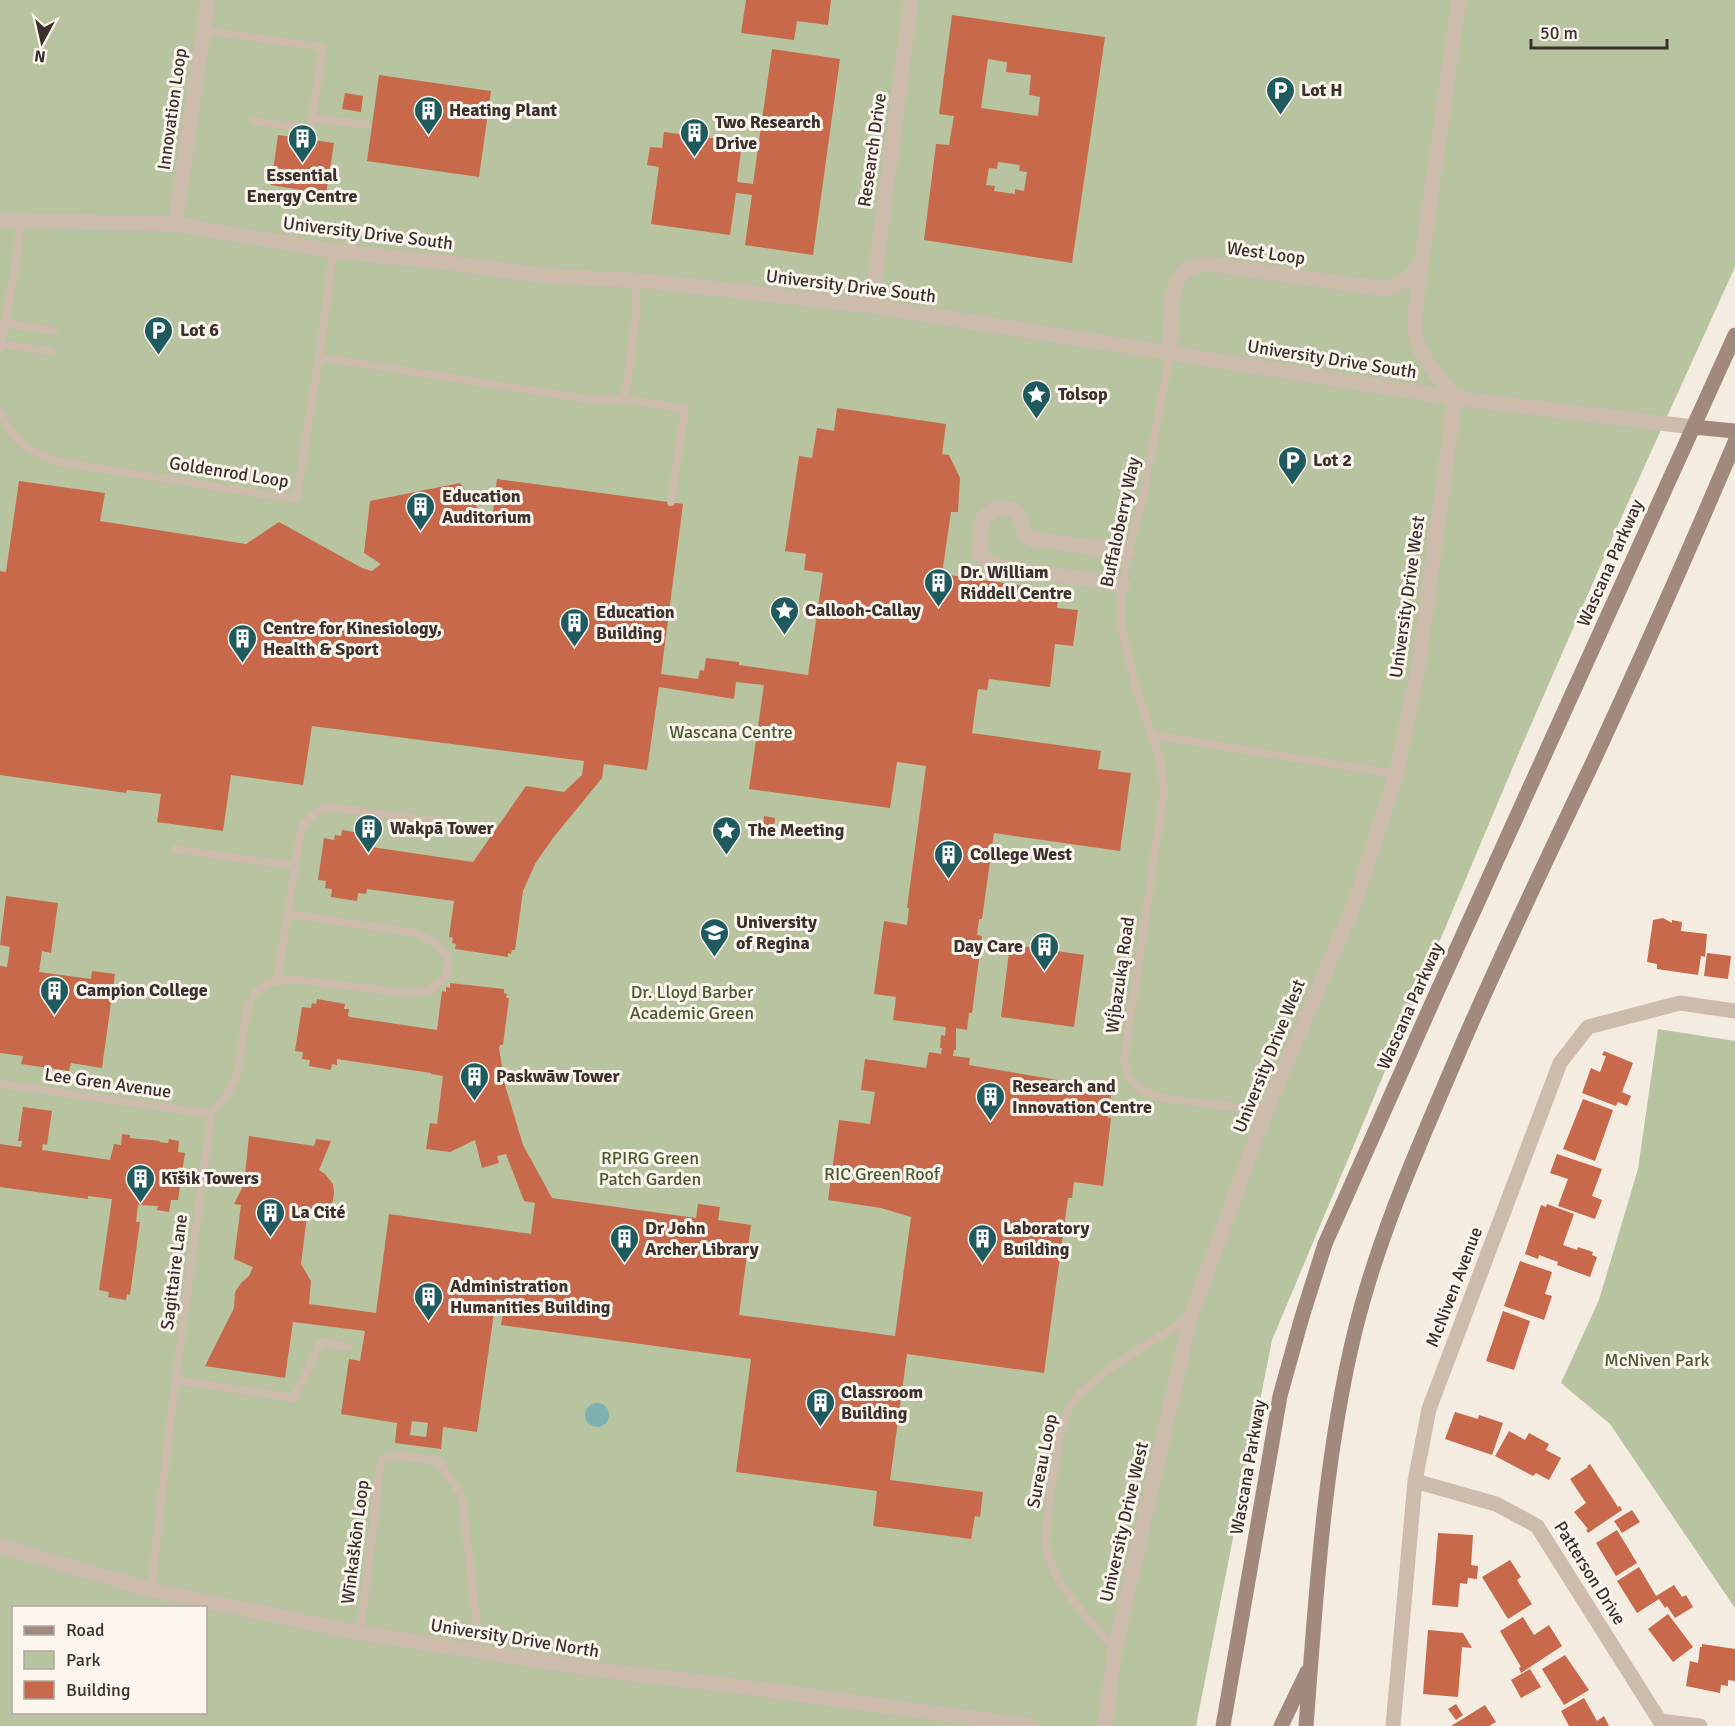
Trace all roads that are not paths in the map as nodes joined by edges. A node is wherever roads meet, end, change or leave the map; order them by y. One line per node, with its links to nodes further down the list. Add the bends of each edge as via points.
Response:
1 (208, 0): 4 (street, Innovation Loop)
2 (911, 0): 14 (street, Research Drive)
3 (1459, 0): 12 (street)
4 (203, 30): 5 (lane, via 322,47); 10 (street, Innovation Loop)
5 (312, 118): 6 (lane, via 311,129); 7 (lane)
6 (253, 121)
7 (367, 125)
8 (20, 219): 9 (street, University Drive South); 10 (street, University Drive South); 15 (lane, via 18,252)
9 (0, 220)
10 (175, 224): 11 (street, University Drive South)
11 (333, 250): 13 (street, University Drive South, via 546,276); 21 (lane, Goldenrod Loop)
12 (1421, 264): 20 (street, West Loop, via 1405,281 1385,289 1207,264 1190,268 1175,287); 22 (street, via 1415,331 1428,362)
13 (634, 281): 14 (street, University Drive South); 23 (lane, via 637,307)
14 (871, 306): 20 (street, University Drive South)
15 (4, 323): 16 (lane); 18 (lane)
16 (54, 331)
17 (1735, 335): 25 (main road, Wascana Parkway)
18 (0, 347): 19 (lane)
19 (51, 351)
20 (1170, 354): 22 (street, University Drive South); 29 (lane, Buffaloberry Way, via 1141,507)
21 (319, 357): 23 (lane, via 577,397); 24 (lane, Goldenrod Loop, via 296,499 58,462 34,452 19,440)
22 (1455, 398): 25 (street, University Drive South); 32 (street, University Drive West, via 1418,669)
23 (625, 399): 28 (lane, via 685,409)
24 (0, 412)
25 (1693, 427): 26 (main road); 55 (main road, Wascana Parkway, via 1325,1244 1280,1396)
26 (1735, 431)
27 (1735, 442): 51 (main road, via 1599,747 1485,989 1396,1199 1355,1331 1336,1420)
28 (671, 502)
29 (1128, 552): 30 (lane, Buffaloberry Way); 30 (street, via 1032,539 1026,536 1016,511 1006,508 995,508 982,520 978,547 982,558 991,565)
30 (1123, 585): 31 (lane, Buffaloberry Way, via 1121,626)
31 (1152, 735): 32 (lane); 40 (lane, Wį́bazuką Road, via 1164,791 1124,1060 1129,1078 1141,1090 1161,1098)
32 (1396, 774): 40 (street, University Drive West, via 1355,902)
33 (442, 822): 35 (lane, via 329,807 315,812 301,829)
34 (175, 849): 35 (lane)
35 (295, 866): 36 (lane)
36 (288, 914): 37 (lane); 37 (lane, via 416,933 435,943 447,956 448,967 445,978 428,991 407,993 290,979)
37 (277, 981): 41 (lane, via 254,994 246,1013 237,1075 228,1094)
38 (1735, 1011): 45 (street, McNiven Avenue, via 1680,1003 1588,1028 1560,1063 1429,1409)
39 (0, 1084): 41 (lane, Lee Gren Avenue)
40 (1266, 1111): 42 (street, University Drive West)
41 (211, 1114): 44 (lane, Sagittaire Lane)
42 (1190, 1318): 49 (street, University Drive West); 49 (lane, Sureau Loop, via 1113,1366 1079,1394 1061,1430 1046,1551 1068,1592)
43 (348, 1347): 44 (lane, via 321,1342 294,1398)
44 (176, 1380): 47 (lane, Sagittaire Lane)
45 (1415, 1481): 52 (street, Patterson Drive, via 1496,1504 1537,1526); 58 (street, McNiven Avenue)
46 (0, 1546): 47 (street, University Drive North)
47 (151, 1590): 48 (street, University Drive North)
48 (360, 1634): 50 (street, University Drive North); 50 (lane, Wīnkaškōn Loop, via 381,1460 394,1455 439,1461 462,1497)
49 (1115, 1649): 54 (street, University Drive West)
50 (480, 1652): 53 (street, University Drive North)
51 (1311, 1664): 56 (main road); 57 (main road)
52 (1662, 1723): 59 (street, Patterson Drive)
53 (1031, 1726)
54 (1105, 1726)
55 (1222, 1726)
56 (1281, 1726)
57 (1306, 1726)
58 (1393, 1726)
59 (1700, 1726)

